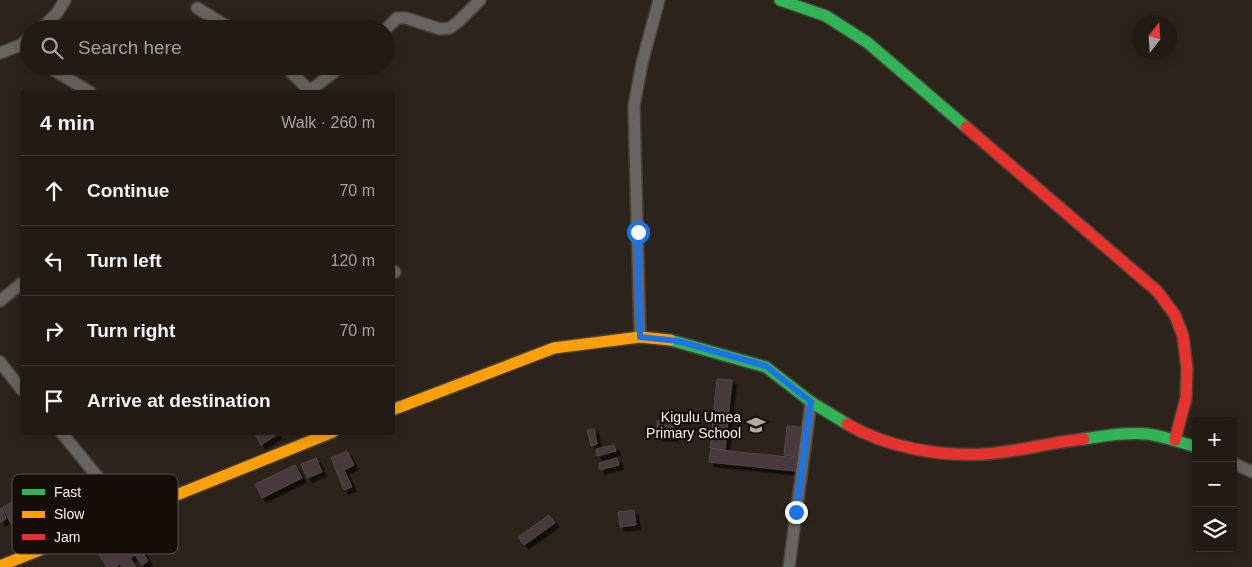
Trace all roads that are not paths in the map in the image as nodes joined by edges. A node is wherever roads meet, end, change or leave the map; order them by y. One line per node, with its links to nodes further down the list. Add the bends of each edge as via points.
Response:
1 (65, 0): 6 (street)
2 (480, 0): 8 (street, via 450,28 406,18)
3 (659, 0): 19 (street, via 634,106)
4 (780, 0): 26 (street, via 826,16 868,43 1157,291 1175,315 1183,336 1187,369 1186,398)
5 (197, 8): 7 (street)
6 (49, 20)
7 (217, 20)
8 (395, 20)
9 (20, 47): 10 (street)
10 (0, 53)
11 (62, 75): 14 (street)
12 (293, 75): 15 (street)
13 (331, 75): 16 (street)
14 (87, 90)
15 (307, 90)
16 (312, 90)
17 (20, 285): 18 (street)
18 (0, 301)
19 (640, 337): 22 (street, via 678,341 766,366); 23 (street, via 554,348)
20 (0, 362): 21 (street)
21 (20, 387)
22 (811, 402): 26 (street, via 856,429 899,445 942,454 984,454 1123,434 1147,434); 34 (street)
23 (395, 409)
24 (62, 435): 30 (street)
25 (326, 435): 31 (street)
26 (1175, 440): 27 (street)
27 (1192, 446)
28 (1237, 465): 29 (street)
29 (1252, 472)
30 (95, 474)
31 (178, 494)
32 (30, 554): 33 (street)
33 (0, 566)
34 (789, 567)

